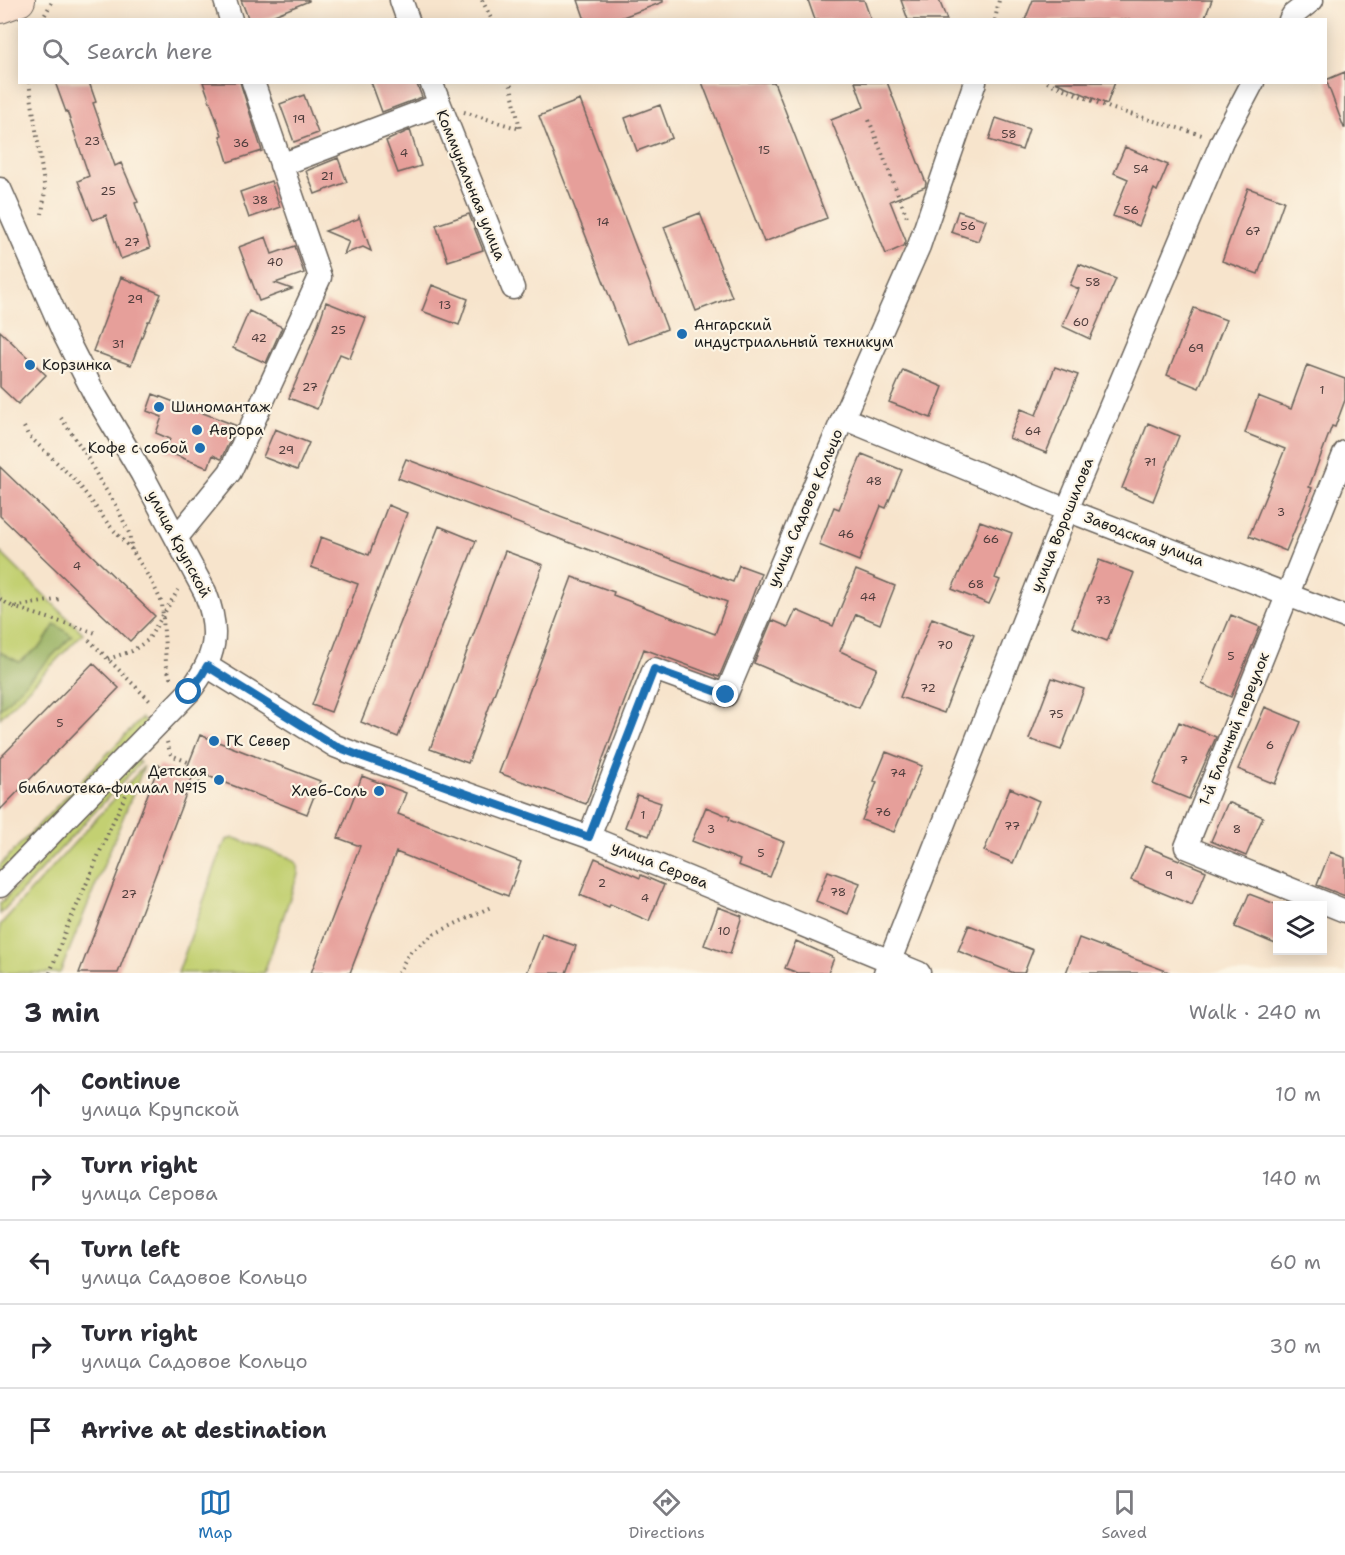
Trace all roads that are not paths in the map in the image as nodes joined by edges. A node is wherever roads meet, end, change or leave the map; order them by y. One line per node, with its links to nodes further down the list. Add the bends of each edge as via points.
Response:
1 (19, 0): 5 (street)
2 (225, 0): 6 (street)
3 (402, 0): 7 (street)
4 (1312, 0): 8 (street)
5 (0, 7)
6 (230, 18)
7 (407, 18)
8 (1291, 18)
9 (254, 84): 14 (street)
10 (432, 84): 13 (street, Коммунальная улица)
11 (974, 84): 17 (street, улица Садовое Кольцо, via 919,246)
12 (1252, 84): 19 (street, улица Ворошилова, via 1222,141)
13 (439, 105): 14 (street); 16 (street, Коммунальная улица)
14 (281, 165): 20 (street, via 320,277 230,472)
15 (0, 189): 20 (street, улица Крупской, via 95,396)
16 (513, 288)
17 (843, 418): 19 (street, Заводская улица); 24 (street, улица Садовое Кольцо, via 726,695 654,669)
18 (1345, 452): 21 (street, 1-й Блочный переулок)
19 (1067, 510): 21 (street, Заводская улица); 27 (street, улица Ворошилова)
20 (177, 537): 23 (street, улица Крупской, via 211,606 214,643)
21 (1288, 594): 22 (street, Заводская улица); 26 (street, 1-й Блочный переулок, via 1186,847)
22 (1345, 617)
23 (207, 666): 24 (street, улица Серова, via 335,746); 25 (street, улица Крупской, via 189,692)
24 (589, 837): 27 (street, улица Серова)
25 (0, 886)
26 (1345, 911)
27 (887, 967): 28 (street, улица Серова)
28 (919, 973)

